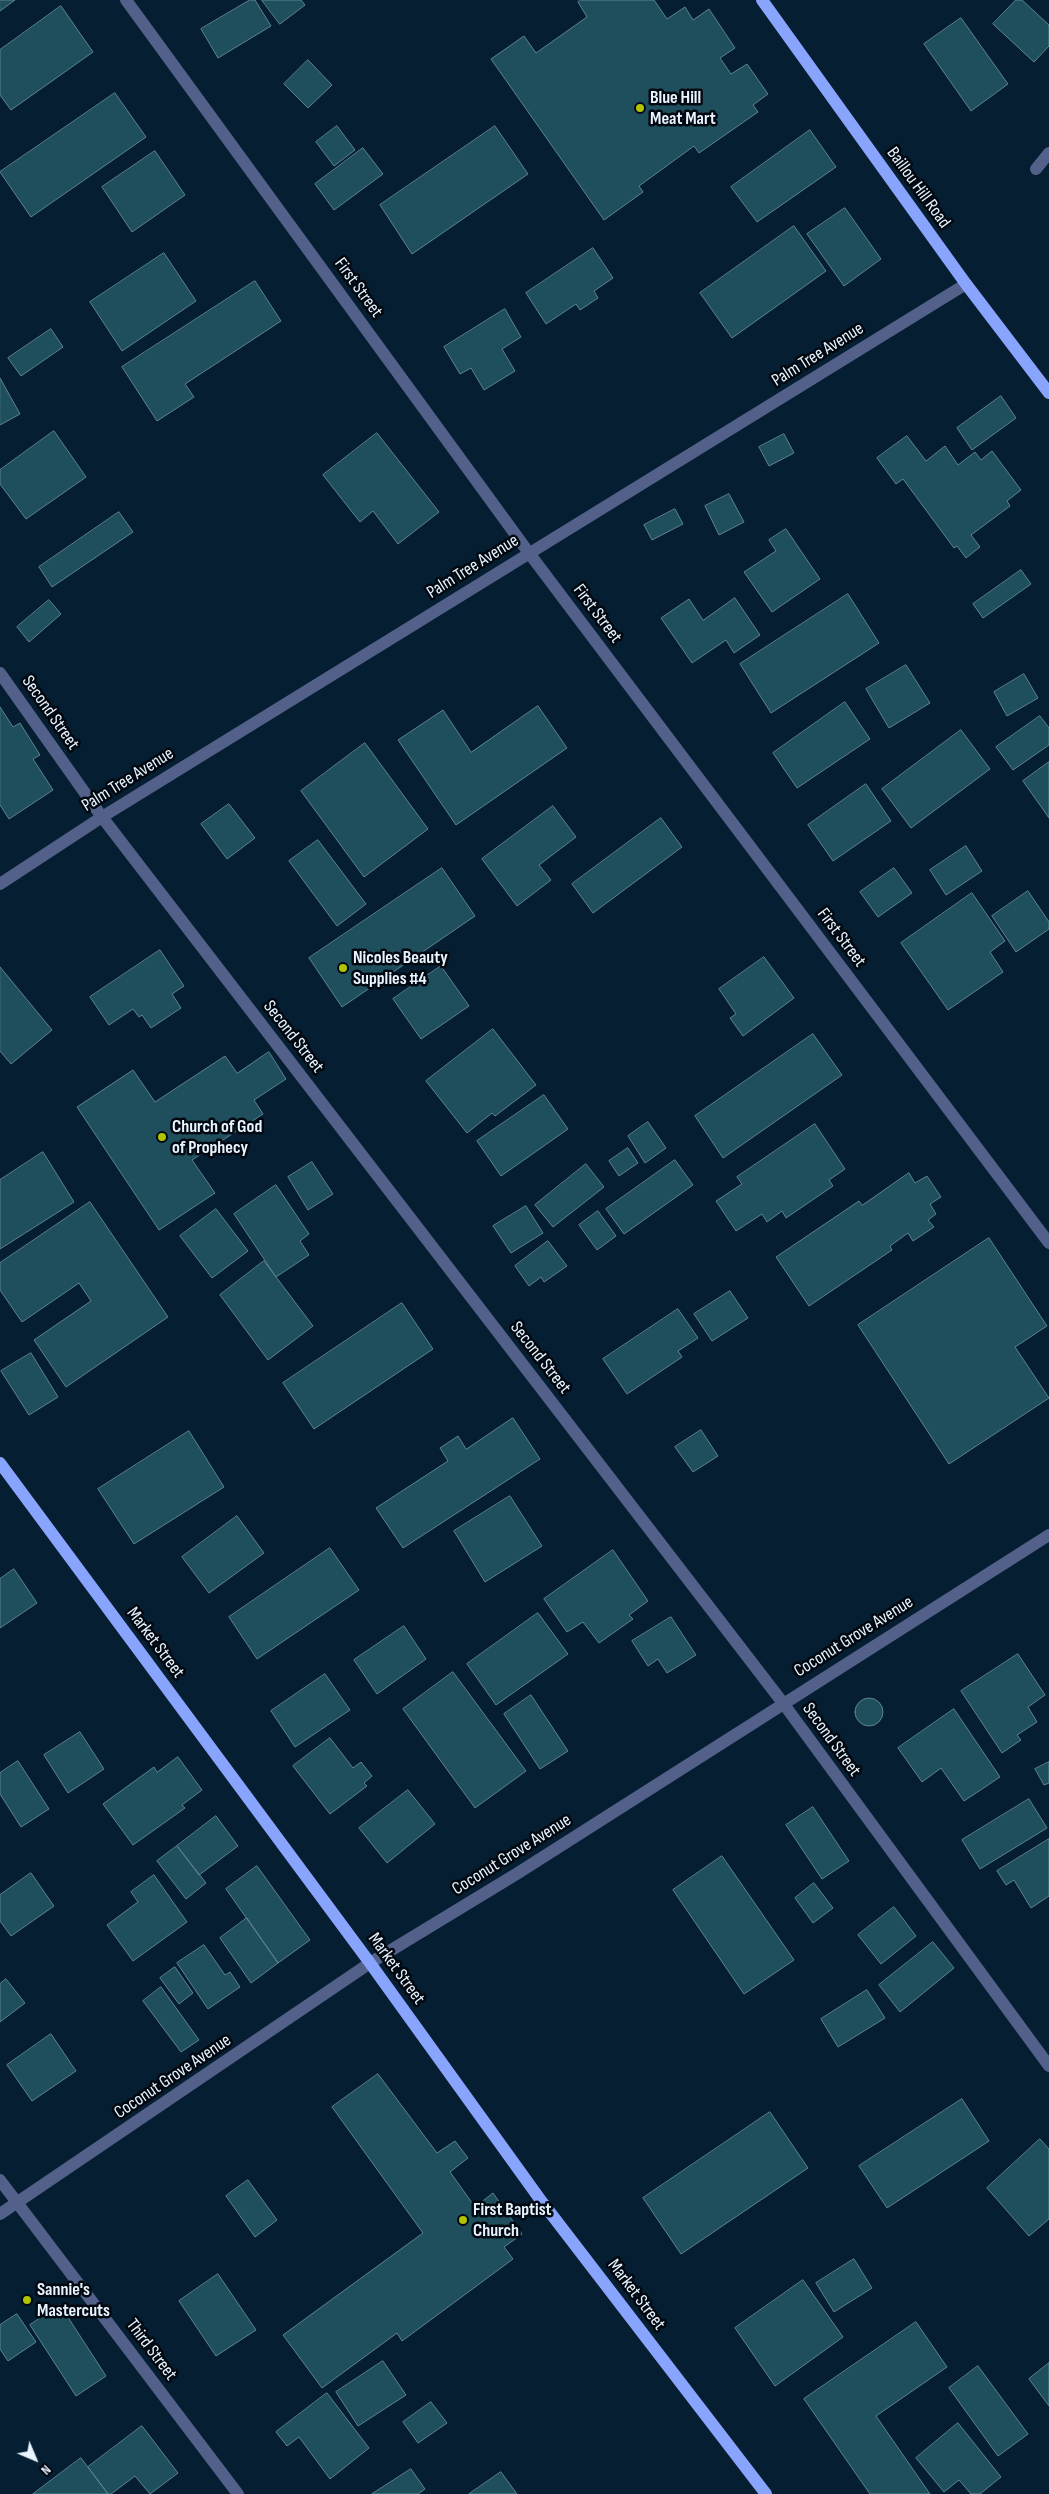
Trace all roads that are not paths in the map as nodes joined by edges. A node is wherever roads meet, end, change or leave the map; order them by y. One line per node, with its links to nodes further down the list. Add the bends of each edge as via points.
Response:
1 (126, 0): 7 (street, First Street)
2 (762, 0): 5 (main road, Baillou Hill Road)
3 (1049, 153): 4 (street)
4 (1036, 169)
5 (966, 284): 6 (main road, Baillou Hill Road); 7 (street, Palm Tree Avenue)
6 (1049, 393)
7 (529, 553): 9 (street, Palm Tree Avenue); 11 (street, First Street)
8 (0, 673): 9 (street, Second Street)
9 (102, 816): 10 (street, Palm Tree Avenue); 14 (street, Second Street)
10 (0, 884)
11 (1049, 1243)
12 (0, 1463): 15 (main road, Market Street)
13 (1049, 1535): 14 (street, Coconut Grove Avenue)
14 (783, 1703): 15 (street, Coconut Grove Avenue, via 518,1873); 16 (street, Second Street)
15 (370, 1963): 18 (street, Coconut Grove Avenue); 21 (main road, Market Street, via 542,2202)
16 (1049, 2066)
17 (0, 2180): 18 (street, Third Street)
18 (18, 2203): 19 (street, Coconut Grove Avenue); 20 (street, Third Street)
19 (0, 2214)
20 (238, 2494)
21 (766, 2494)

